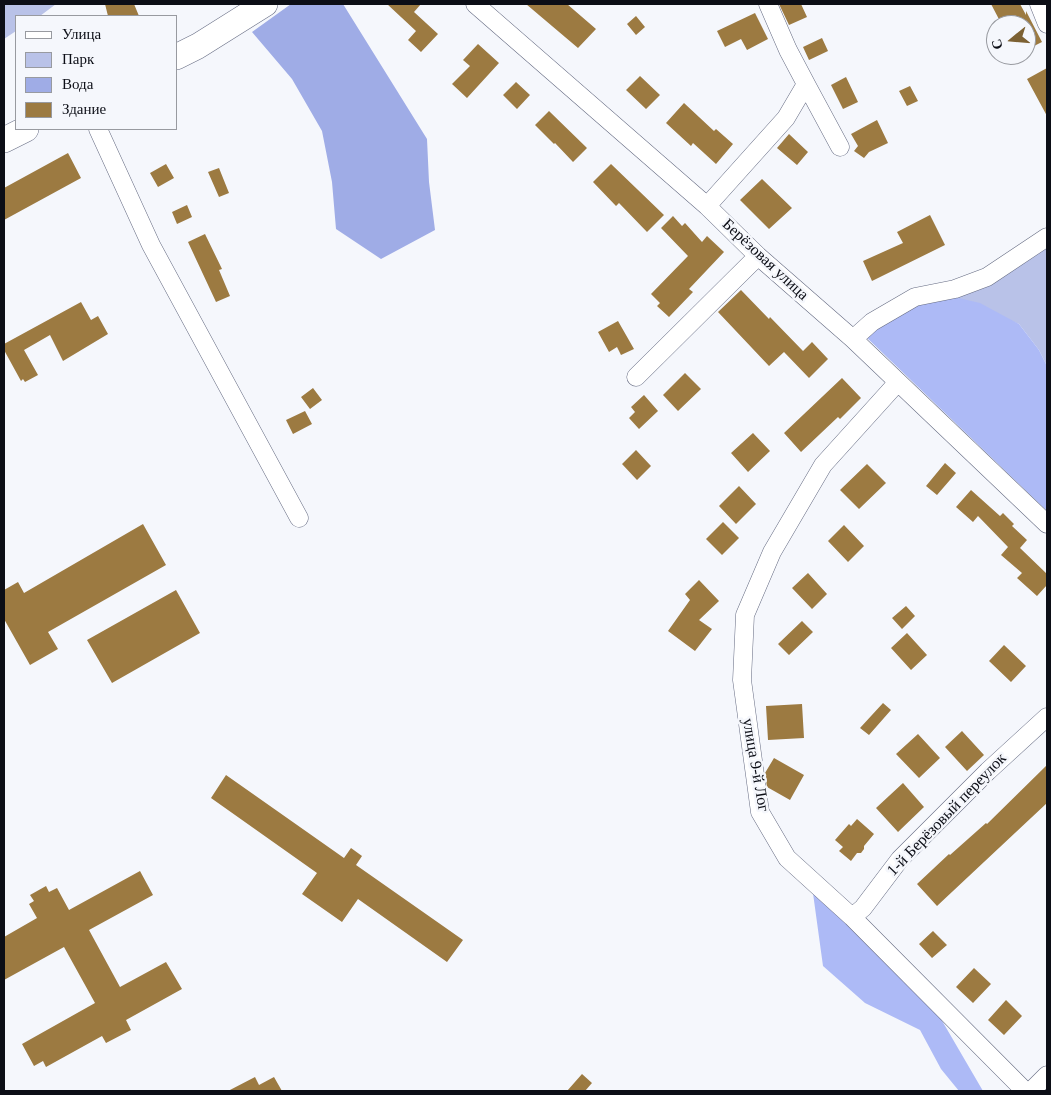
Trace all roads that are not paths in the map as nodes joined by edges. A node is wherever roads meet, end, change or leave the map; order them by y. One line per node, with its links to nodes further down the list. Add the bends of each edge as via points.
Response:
1 (265, 4): 6 (main road)
2 (475, 4): 12 (street, Берёзовая улица)
3 (768, 4): 7 (street)
4 (1039, 4): 5 (street)
5 (1047, 24)
6 (178, 56)
7 (806, 84): 11 (street); 12 (street, via 786,118)
8 (24, 130): 10 (main road)
9 (98, 130): 18 (street, via 151,245)
10 (4, 140)
11 (840, 148)
12 (706, 206): 14 (street, Берёзовая улица)
13 (1047, 237): 15 (street, via 986,277 955,289 915,297 872,322)
14 (758, 256): 15 (street, Берёзовая улица); 16 (street)
15 (853, 339): 17 (street, Берёзовая улица)
16 (636, 377)
17 (898, 382): 19 (street, Берёзовая улица); 21 (street, улица 9-й Лог, via 823,465 772,552 746,615 742,680 760,812 787,858)
18 (299, 518)
19 (1047, 524)
20 (1047, 717): 21 (street, 1-й Берёзовый переулок, via 900,859 863,908)
21 (852, 917): 23 (street, улица 9-й Лог)
22 (1047, 1075): 24 (street)
23 (1025, 1091)
24 (1031, 1091)

